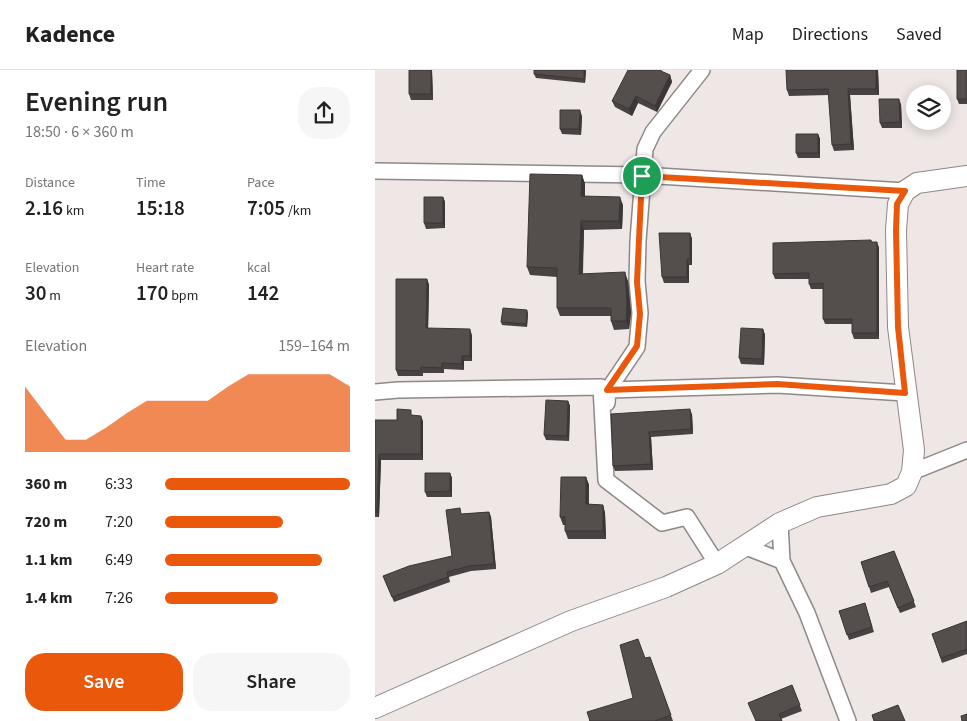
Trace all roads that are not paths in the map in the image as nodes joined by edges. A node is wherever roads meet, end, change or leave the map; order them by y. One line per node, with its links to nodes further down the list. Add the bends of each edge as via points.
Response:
1 (702, 70): 3 (street, via 653,132 645,149)
2 (375, 171): 3 (street)
3 (642, 176): 5 (street); 6 (street, via 637,346)
4 (967, 176): 5 (street, via 917,183)
5 (905, 191): 8 (street, via 897,204 896,230 898,327)
6 (607, 390): 8 (street, via 777,384); 11 (street)
7 (375, 392): 11 (street, via 601,387)
8 (905, 393): 10 (street, via 914,450)
9 (967, 450): 10 (street)
10 (911, 472): 12 (street, via 906,486 891,494 817,507)
11 (606, 480): 15 (street, via 661,523 687,517)
12 (780, 523): 13 (street); 14 (street)
13 (746, 547): 14 (street); 15 (street)
14 (782, 561): 17 (street, via 807,613)
15 (717, 564): 16 (street, via 571,621)
16 (375, 708)
17 (848, 721)

